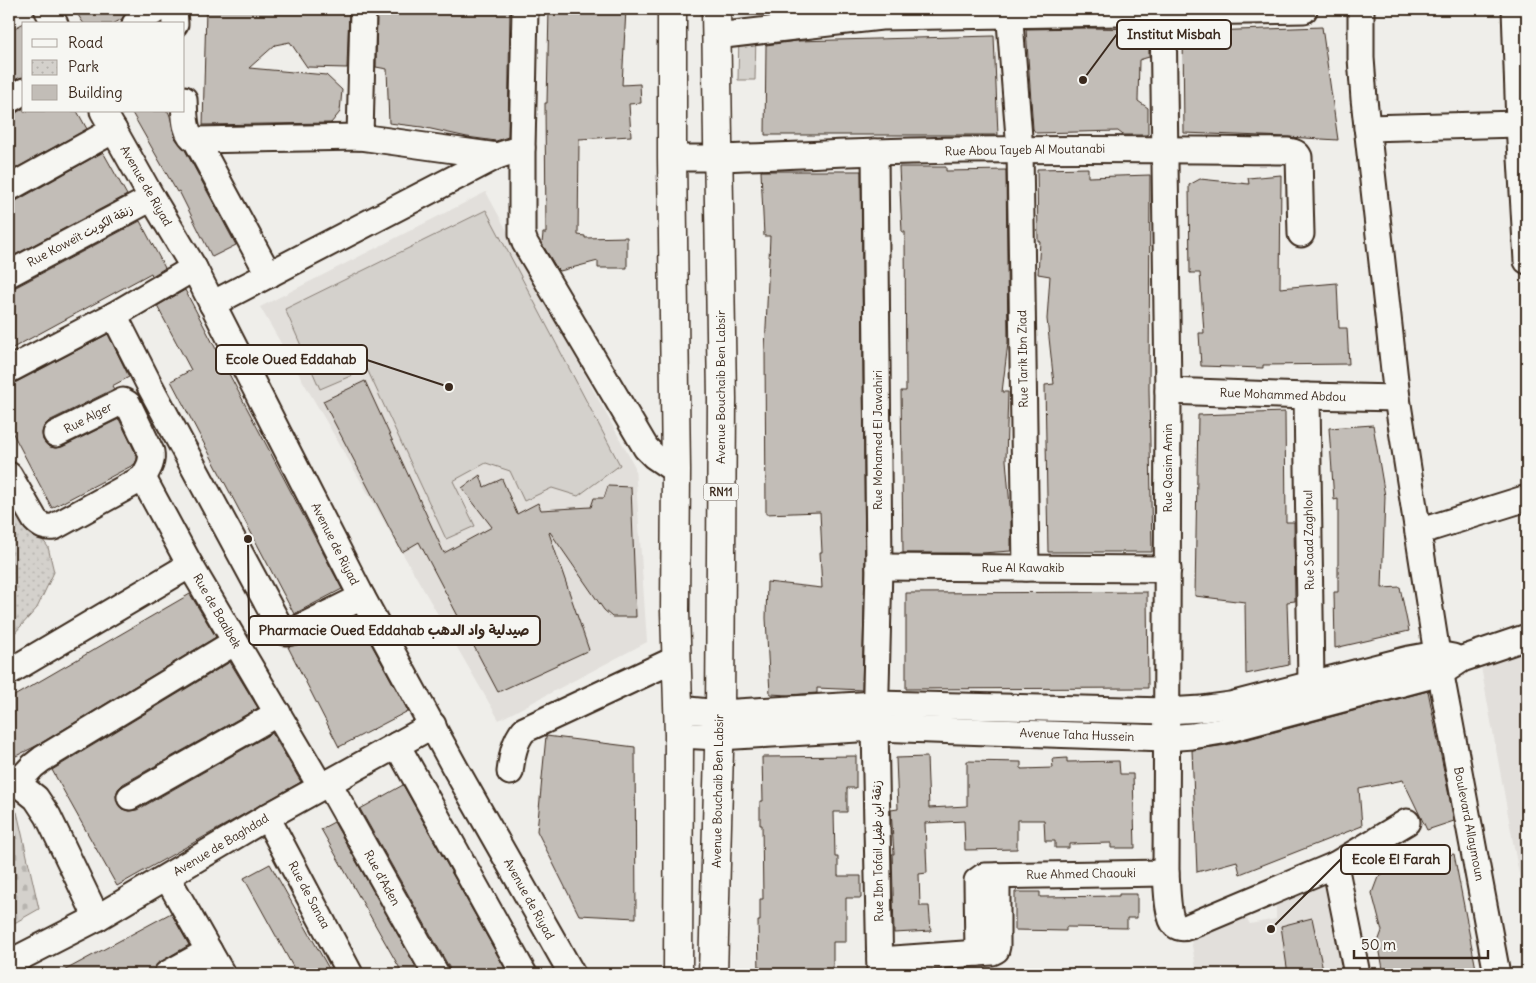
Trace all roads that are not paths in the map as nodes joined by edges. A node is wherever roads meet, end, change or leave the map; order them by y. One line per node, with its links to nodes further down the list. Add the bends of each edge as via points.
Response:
1 (47, 9): 14 (street)
2 (158, 9): 15 (street)
3 (174, 9): 16 (street)
4 (363, 9): 24 (street)
5 (525, 9): 26 (street)
6 (672, 9): 31 (main road)
7 (716, 9): 17 (main road, Avenue Bouchaib Ben Labsir / RN11)
8 (1362, 9): 23 (street, Boulevard Allaymoun, via 1361,58)
9 (1515, 9): 22 (street)
10 (1304, 10): 11 (street)
11 (1163, 11): 12 (street); 28 (street, Rue Qasim Amin)
12 (1009, 12): 13 (street); 27 (street, Rue Tarik Ibn Ziad)
13 (881, 13): 17 (street)
14 (54, 22)
15 (138, 22)
16 (175, 22)
17 (716, 36): 32 (main road, Avenue Bouchaib Ben Labsir / RN11)
18 (22, 92): 19 (street)
19 (9, 100)
20 (185, 108): 25 (street, via 187,127)
21 (109, 121): 33 (street); 34 (street, Avenue de Riyad)
22 (1519, 124): 23 (street); 36 (street)
23 (1367, 128): 45 (street, Boulevard Allaymoun)
24 (360, 137): 25 (street); 30 (street)
25 (196, 140): 39 (street)
26 (522, 148): 30 (street); 47 (street, via 522,234 525,243 646,448)
27 (1020, 150): 28 (street, Rue Abou Tayeb Al Moutanabi); 29 (street, Rue Abou Tayeb Al Moutanabi); 54 (street, Rue Tarik Ibn Ziad)
28 (1165, 150): 35 (street, Rue Abou Tayeb Al Moutanabi, via 1288,151 1298,154); 43 (street, Rue Qasim Amin)
29 (875, 152): 32 (street, Rue Abou Tayeb Al Moutanabi); 53 (street, Rue Mohamed El Jawahiri)
30 (497, 156): 39 (street)
31 (672, 158): 32 (street, Rue Abou Tayeb Al Moutanabi); 47 (main road)
32 (718, 159): 68 (main road, Avenue Bouchaib Ben Labsir / RN11, via 722,399)
33 (9, 188)
34 (152, 198): 37 (street, Avenue de Riyad); 38 (street, Rue Koweït زنقة الكويت)
35 (1301, 234)
36 (1527, 261)
37 (194, 268): 40 (street, Avenue de Riyad); 41 (street)
38 (9, 274)
39 (269, 275): 40 (street)
40 (212, 304): 56 (street, Avenue de Riyad)
41 (114, 315): 42 (street); 56 (street, via 282,629 291,632)
42 (9, 370)
43 (1168, 390): 44 (street, Rue Mohammed Abdou); 55 (street, Rue Qasim Amin)
44 (1307, 396): 45 (street, Rue Mohammed Abdou); 62 (street, Rue Saad Zaghloul)
45 (1397, 398): 51 (street, Boulevard Allaymoun)
46 (56, 434): 49 (street, Rue Alger, via 124,400 151,452 152,458)
47 (676, 471): 59 (main road)
48 (9, 475): 49 (street, via 35,520 47,528)
49 (143, 478): 52 (street)
50 (1527, 498): 51 (street)
51 (1418, 532): 60 (street, Boulevard Allaymoun)
52 (190, 565): 58 (street, Rue de Baalbek); 61 (street, Rue de Baalbek)
53 (879, 567): 54 (street, Rue Al Kawakib); 65 (street, Rue Mohamed El Jawahiri)
54 (1026, 568): 55 (street, Rue Al Kawakib)
55 (1168, 569): 63 (street, Rue Qasim Amin)
56 (362, 596): 67 (street, Avenue de Riyad)
57 (1527, 637): 60 (street, Avenue Taha Hussein)
58 (235, 642): 64 (street, Rue de Baalbek); 72 (street, via 42,759)
59 (676, 659): 66 (main road); 71 (street, via 524,730 513,752)
60 (1439, 664): 62 (street, Avenue Taha Hussein, via 1409,659); 69 (street, Avenue Taha Hussein, via 1222,731); 93 (street, Boulevard Allaymoun)
61 (9, 672)
62 (1311, 683): 63 (street, Avenue Taha Hussein, via 1230,704)
63 (1167, 711): 65 (street, Avenue Taha Hussein); 69 (street, Rue Qasim Amin)
64 (278, 713): 73 (street, Rue de Baalbek); 74 (street)
65 (876, 716): 68 (street, Avenue Taha Hussein); 69 (street, Avenue Taha Hussein); 83 (street, Rue Ibn Tofail زنقة ابن طفيل)
66 (679, 722): 68 (street, Avenue Taha Hussein); 90 (main road)
67 (433, 725): 70 (street, Avenue de Baghdad); 89 (street, Avenue de Riyad)
68 (719, 725): 91 (main road, Avenue Bouchaib Ben Labsir / RN11)
69 (1166, 738): 78 (street, Rue Qasim Amin)
70 (396, 745): 73 (street, Avenue de Baghdad); 88 (street)
71 (510, 772)
72 (13, 782): 80 (street, via 36,798 48,816)
73 (324, 785): 75 (street, Avenue de Baghdad); 87 (street, Rue d'Aden)
74 (130, 797)
75 (268, 816): 79 (street, Avenue de Baghdad); 86 (street, Rue de Sanaa)
76 (1407, 822): 77 (street)
77 (1336, 865): 78 (street, Rue Qasim Amin, via 1183,928 1176,926 1171,918); 92 (street)
78 (1166, 873): 83 (street, Rue Ahmed Chaouki, via 984,876 977,881 978,953)
79 (167, 877): 80 (street, Avenue de Baghdad); 81 (street)
80 (97, 918): 82 (street, Avenue de Baghdad)
81 (209, 951): 84 (street); 85 (street)
82 (9, 963)
83 (880, 967)
84 (167, 974)
85 (222, 974)
86 (350, 974)
87 (436, 974)
88 (524, 974)
89 (572, 974)
90 (678, 974)
91 (713, 974)
92 (1357, 974)
93 (1498, 974)

